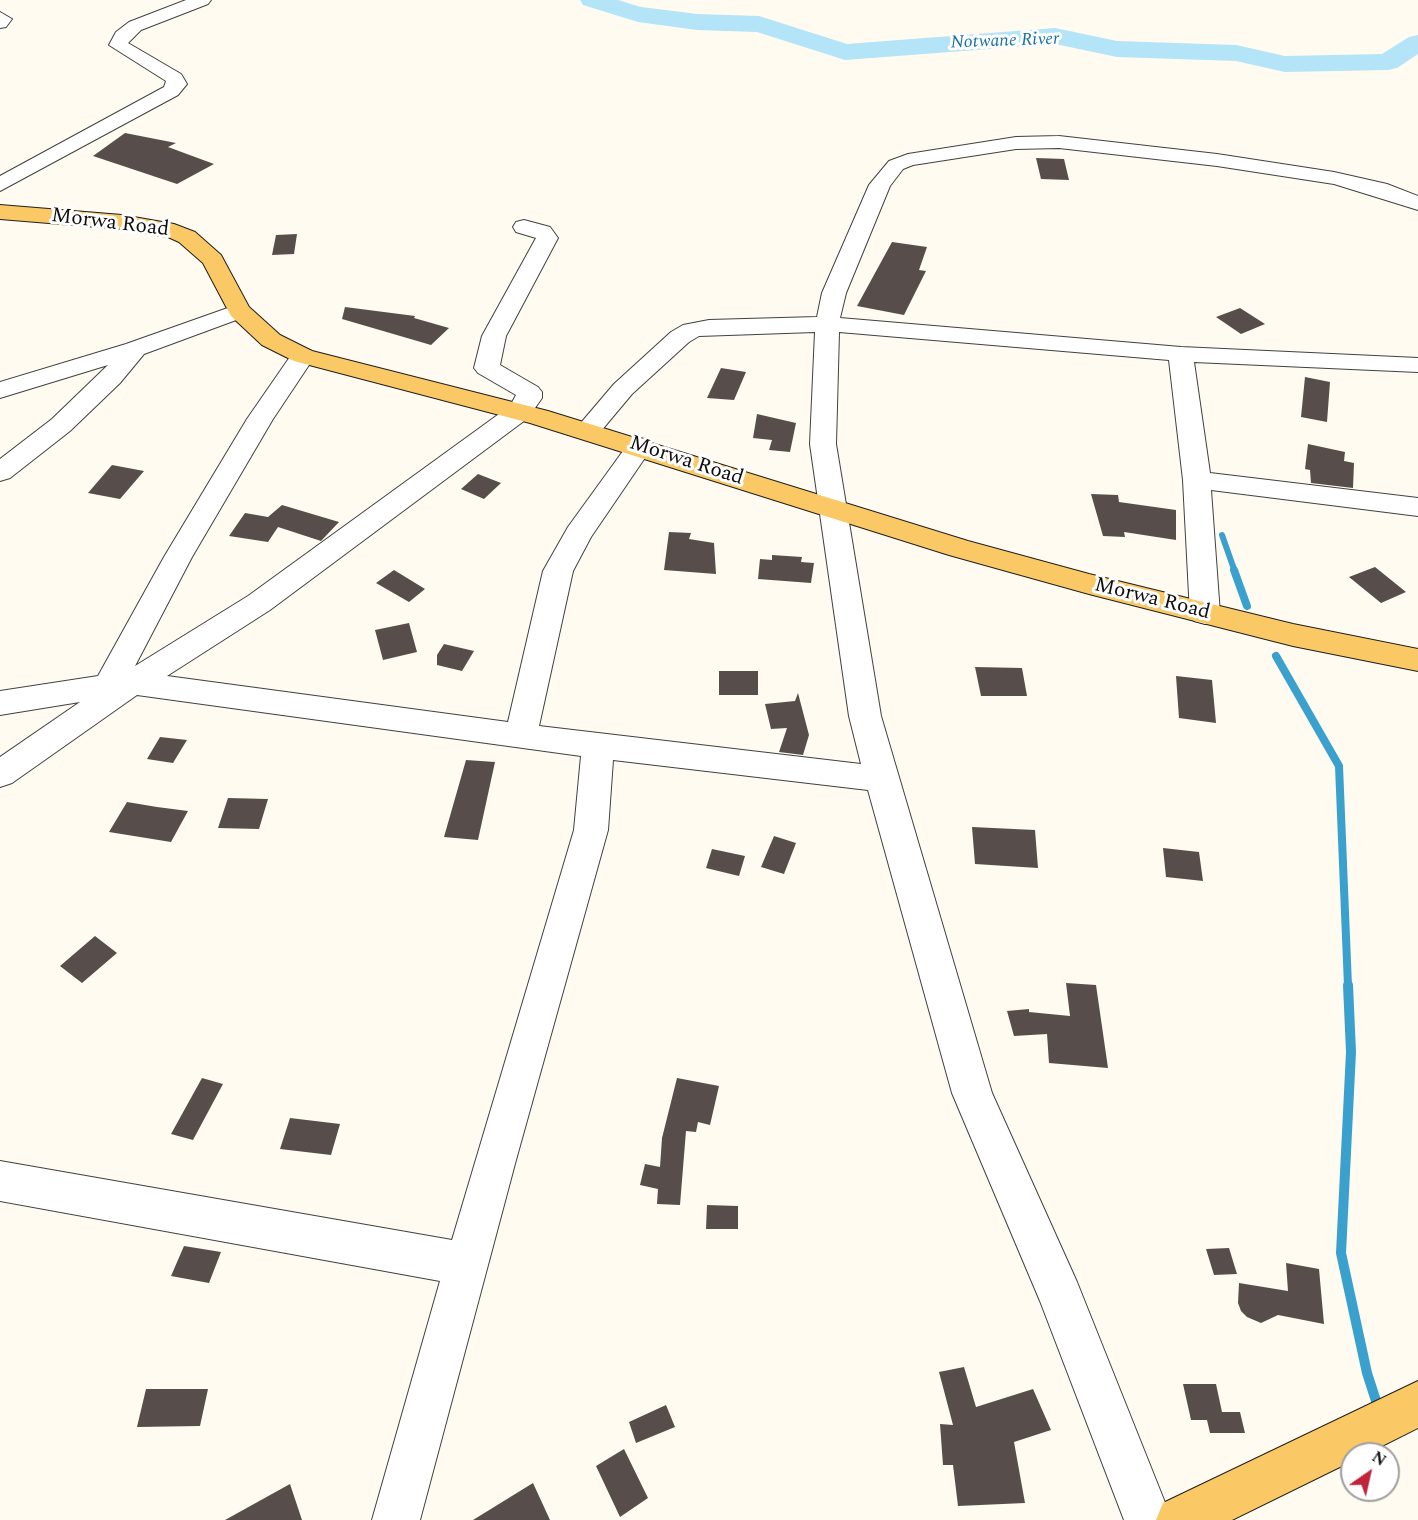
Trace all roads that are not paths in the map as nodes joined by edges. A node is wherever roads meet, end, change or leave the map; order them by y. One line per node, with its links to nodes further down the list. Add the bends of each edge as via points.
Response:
1 (202, 0): 4 (street, via 135,26 122,36 118,45 174,78 177,84 171,91)
2 (0, 17): 3 (street)
3 (0, 23)
4 (0, 185)
5 (1418, 203): 9 (street, via 1334,178 1059,142 1016,143 908,160 896,165 880,184 834,293)
6 (0, 212): 8 (main road, Morwa Road, via 122,222 174,231 213,260)
7 (524, 227): 15 (street, via 542,232 547,238 494,336 487,368 529,392)
8 (239, 311): 10 (street); 12 (main road, Morwa Road, via 271,340)
9 (827, 324): 11 (street, via 910,328); 16 (street, via 692,330 623,389); 21 (street, via 823,444)
10 (135, 349): 14 (street); 18 (street, via 111,378 61,425)
11 (1180, 354): 13 (street); 19 (street)
12 (303, 356): 15 (main road, Morwa Road); 24 (street, via 201,518)
13 (1418, 365)
14 (0, 390)
15 (519, 411): 16 (main road, Morwa Road); 24 (street, via 259,603)
16 (587, 431): 17 (main road, Morwa Road)
17 (640, 447): 21 (main road, Morwa Road); 26 (street, via 578,534 558,571)
18 (0, 472)
19 (1197, 480): 20 (street); 22 (street)
20 (1418, 507)
21 (833, 508): 22 (main road, Morwa Road, via 959,548); 29 (street, via 866,716)
22 (1205, 614): 23 (main road, Morwa Road)
23 (1418, 660)
24 (121, 684): 25 (street); 26 (street); 28 (street)
25 (0, 703)
26 (521, 736): 27 (street)
27 (598, 746): 29 (street); 31 (street, via 591,830)
28 (0, 774)
29 (883, 779): 34 (street, via 972,1093 1061,1298)
30 (0, 1181): 31 (street)
31 (467, 1264): 33 (street)
32 (1418, 1404): 35 (main road)
33 (396, 1520)
34 (1148, 1520)
35 (1180, 1520)

